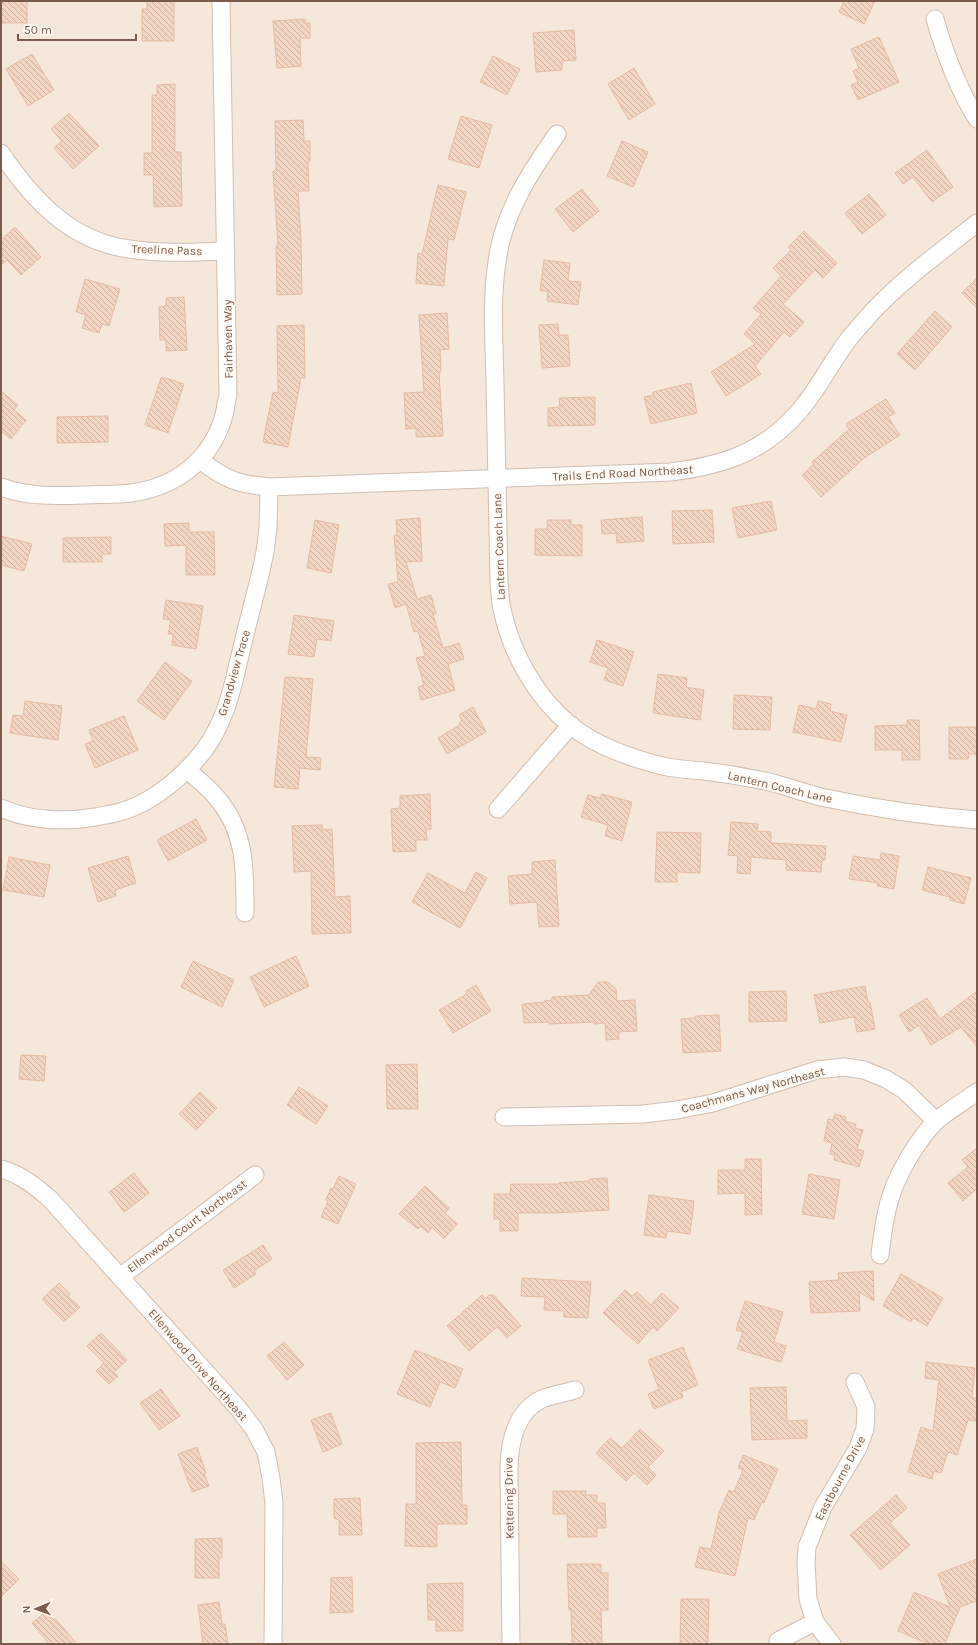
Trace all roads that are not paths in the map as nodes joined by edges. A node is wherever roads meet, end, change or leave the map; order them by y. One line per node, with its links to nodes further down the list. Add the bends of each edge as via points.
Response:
1 (221, 1): 7 (street, Fairhaven Way)
2 (935, 19): 3 (street, via 945,55)
3 (977, 119)
4 (557, 134): 9 (street, Lantern Coach Lane, via 526,180 501,240 495,296)
5 (1, 153): 7 (street, Treeline Pass, via 47,210 70,228 98,241 127,249 158,252)
6 (977, 223): 9 (street, Trails End Road Northeast, via 898,287 874,310 851,337 801,409 786,425 746,454 723,463 671,472)
7 (226, 252): 8 (street, Fairhaven Way, via 228,395 213,442)
8 (200, 460): 10 (street, Fairhaven Way, via 181,476 158,488 130,493 46,496 14,492); 11 (street, Trails End Road Northeast, via 230,480 246,485)
9 (497, 479): 11 (street, Trails End Road Northeast); 12 (street, Lantern Coach Lane, via 502,609 520,661 534,685)
10 (1, 487)
11 (269, 487): 13 (street, Grandview Trace, via 265,552 229,700 218,728)
12 (571, 725): 15 (street); 16 (street, Lantern Coach Lane, via 608,748 668,767 761,780 820,797 868,806)
13 (188, 770): 14 (street, Grandview Trace, via 143,802 124,811 107,815 61,820 33,818); 17 (street, via 217,797 235,825 242,846)
14 (1, 808)
15 (498, 809)
16 (977, 820)
17 (245, 912)
18 (977, 1092): 20 (street)
19 (504, 1117): 20 (street, Coachmans Way Northeast, via 643,1114 677,1110 713,1103 817,1070 844,1067 864,1070 886,1079 904,1090)
20 (936, 1121): 23 (street, via 905,1163 895,1183 884,1220)
21 (1, 1169): 24 (street, Ellenwood Drive Northeast, via 32,1184 50,1199)
22 (255, 1175): 24 (street, Ellenwood Court Northeast)
23 (880, 1255)
24 (120, 1277): 29 (street, Ellenwood Drive Northeast, via 238,1408 254,1429 266,1452 274,1503)
25 (855, 1382): 27 (street, Eastbourne Drive, via 866,1407 865,1429 858,1448 823,1507 807,1547 808,1599)
26 (575, 1390): 30 (street, Kettering Drive, via 541,1399 517,1423 512,1437 509,1459)
27 (815, 1622): 28 (street); 31 (street, Eastbourne Drive)
28 (778, 1640)
29 (273, 1644)
30 (512, 1644)
31 (832, 1644)

